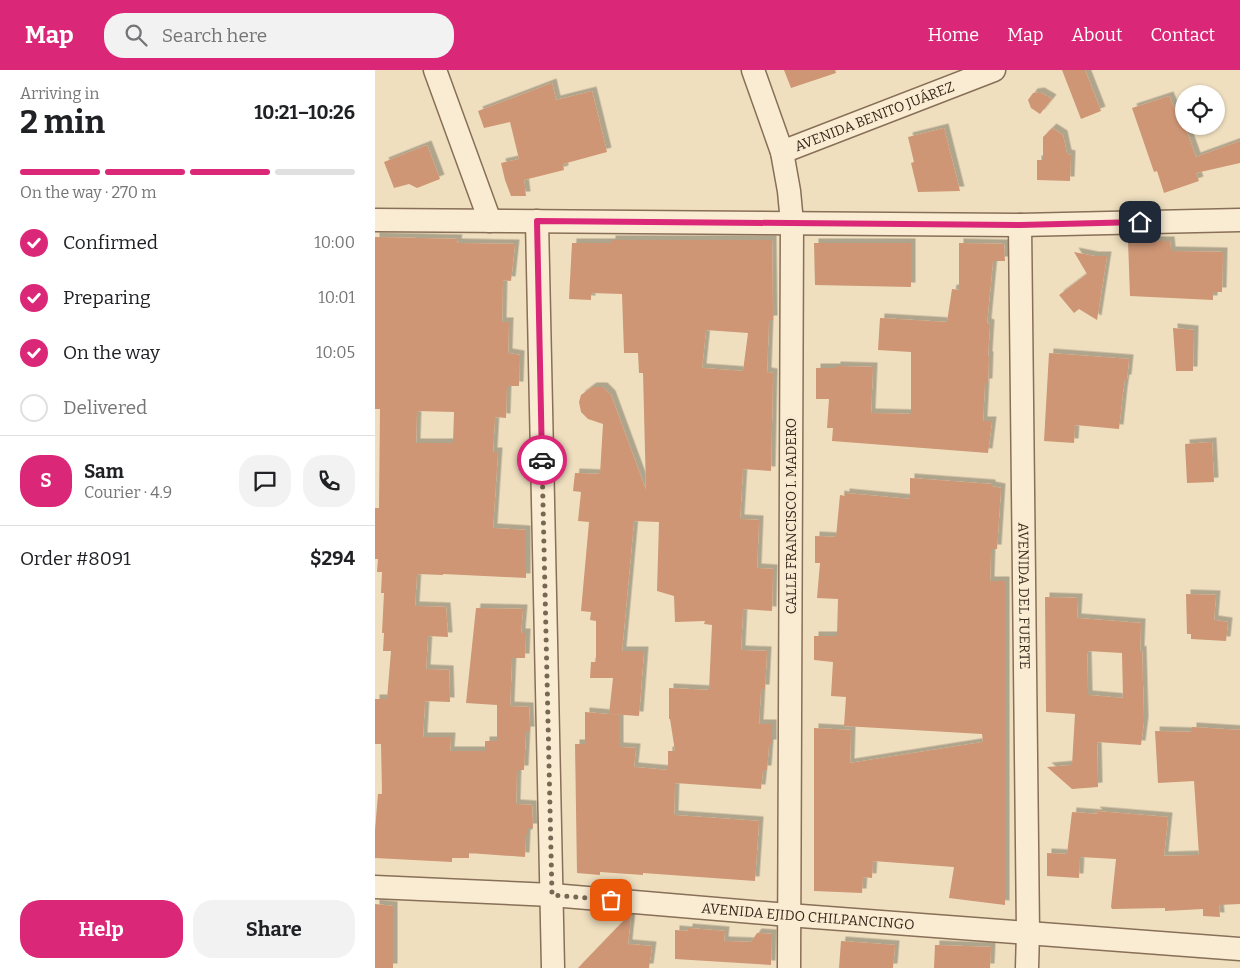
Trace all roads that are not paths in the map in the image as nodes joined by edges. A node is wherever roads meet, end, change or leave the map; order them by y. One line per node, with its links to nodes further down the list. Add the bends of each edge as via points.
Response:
1 (435, 70): 7 (street)
2 (753, 70): 4 (street, CALLE FRANCISCO I. MADERO)
3 (994, 70): 4 (street, AVENIDA BENITO JUÁREZ)
4 (782, 152): 9 (street, CALLE FRANCISCO I. MADERO)
5 (375, 220): 7 (street)
6 (1240, 220): 10 (street)
7 (491, 221): 8 (street)
8 (537, 221): 9 (street); 12 (street)
9 (792, 223): 10 (street); 13 (street, CALLE FRANCISCO I. MADERO)
10 (1020, 225): 14 (street, AVENIDA DEL FUERTE)
11 (375, 887): 12 (street, AVENIDA EJIDO CHILPANCINGO)
12 (552, 895): 13 (street, AVENIDA EJIDO CHILPANCINGO); 16 (street)
13 (789, 915): 14 (street, AVENIDA EJIDO CHILPANCINGO); 17 (street, CALLE FRANCISCO I. MADERO)
14 (1028, 932): 15 (street, AVENIDA EJIDO CHILPANCINGO); 18 (street, AVENIDA DEL FUERTE)
15 (1240, 948)
16 (553, 968)
17 (789, 968)
18 (1027, 968)

